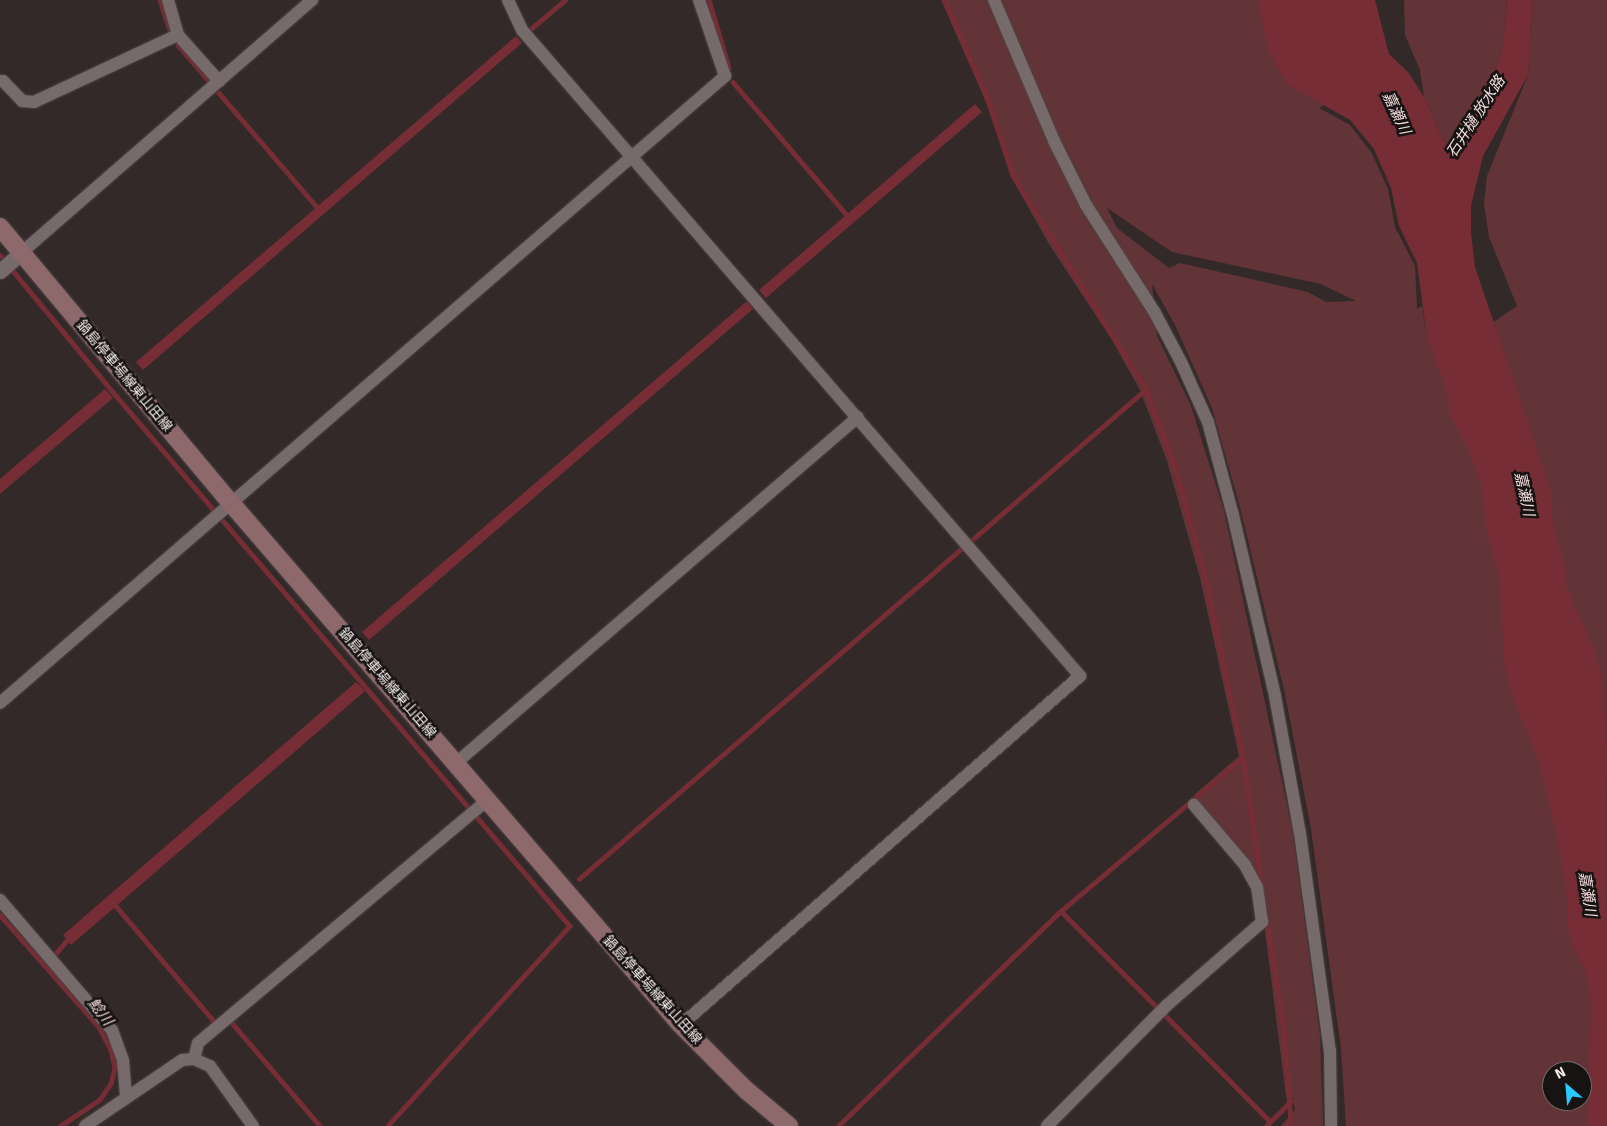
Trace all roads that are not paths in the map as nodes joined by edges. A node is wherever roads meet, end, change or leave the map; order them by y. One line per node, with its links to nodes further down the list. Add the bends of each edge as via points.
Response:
1 (168, 0): 6 (street)
2 (312, 0): 8 (street)
3 (508, 0): 9 (street, via 522,30)
4 (699, 0): 9 (street, via 724,76)
5 (994, 0): 27 (street, via 1054,141 1086,205 1155,313 1208,422 1275,696 1300,833 1330,1051)
6 (178, 35): 7 (street, via 34,102 22,101); 8 (street)
7 (0, 81)
8 (219, 81): 11 (street)
9 (633, 156): 13 (street); 14 (street)
10 (0, 227): 11 (main road, 鍋島停車場線東山田線)
11 (21, 254): 12 (street); 14 (main road, 鍋島停車場線東山田線)
12 (0, 271)
13 (858, 417): 16 (street); 20 (street, via 1080,676)
14 (222, 510): 15 (street); 16 (main road, 鍋島停車場線東山田線)
15 (0, 703)
16 (456, 763): 18 (main road, 鍋島停車場線東山田線)
17 (1194, 805): 26 (street, via 1245,865 1257,887 1262,922 1166,1006)
18 (478, 808): 20 (main road, 鍋島停車場線東山田線); 21 (street, via 198,1042)
19 (0, 900): 22 (street, via 112,1030 123,1061)
20 (680, 1025): 25 (main road, 鍋島停車場線東山田線, via 746,1090)
21 (194, 1058): 22 (street, via 182,1060); 24 (street, via 210,1066)
22 (126, 1098): 23 (street)
23 (85, 1126)
24 (253, 1126)
25 (789, 1126)
26 (1046, 1126)
27 (1331, 1126)

